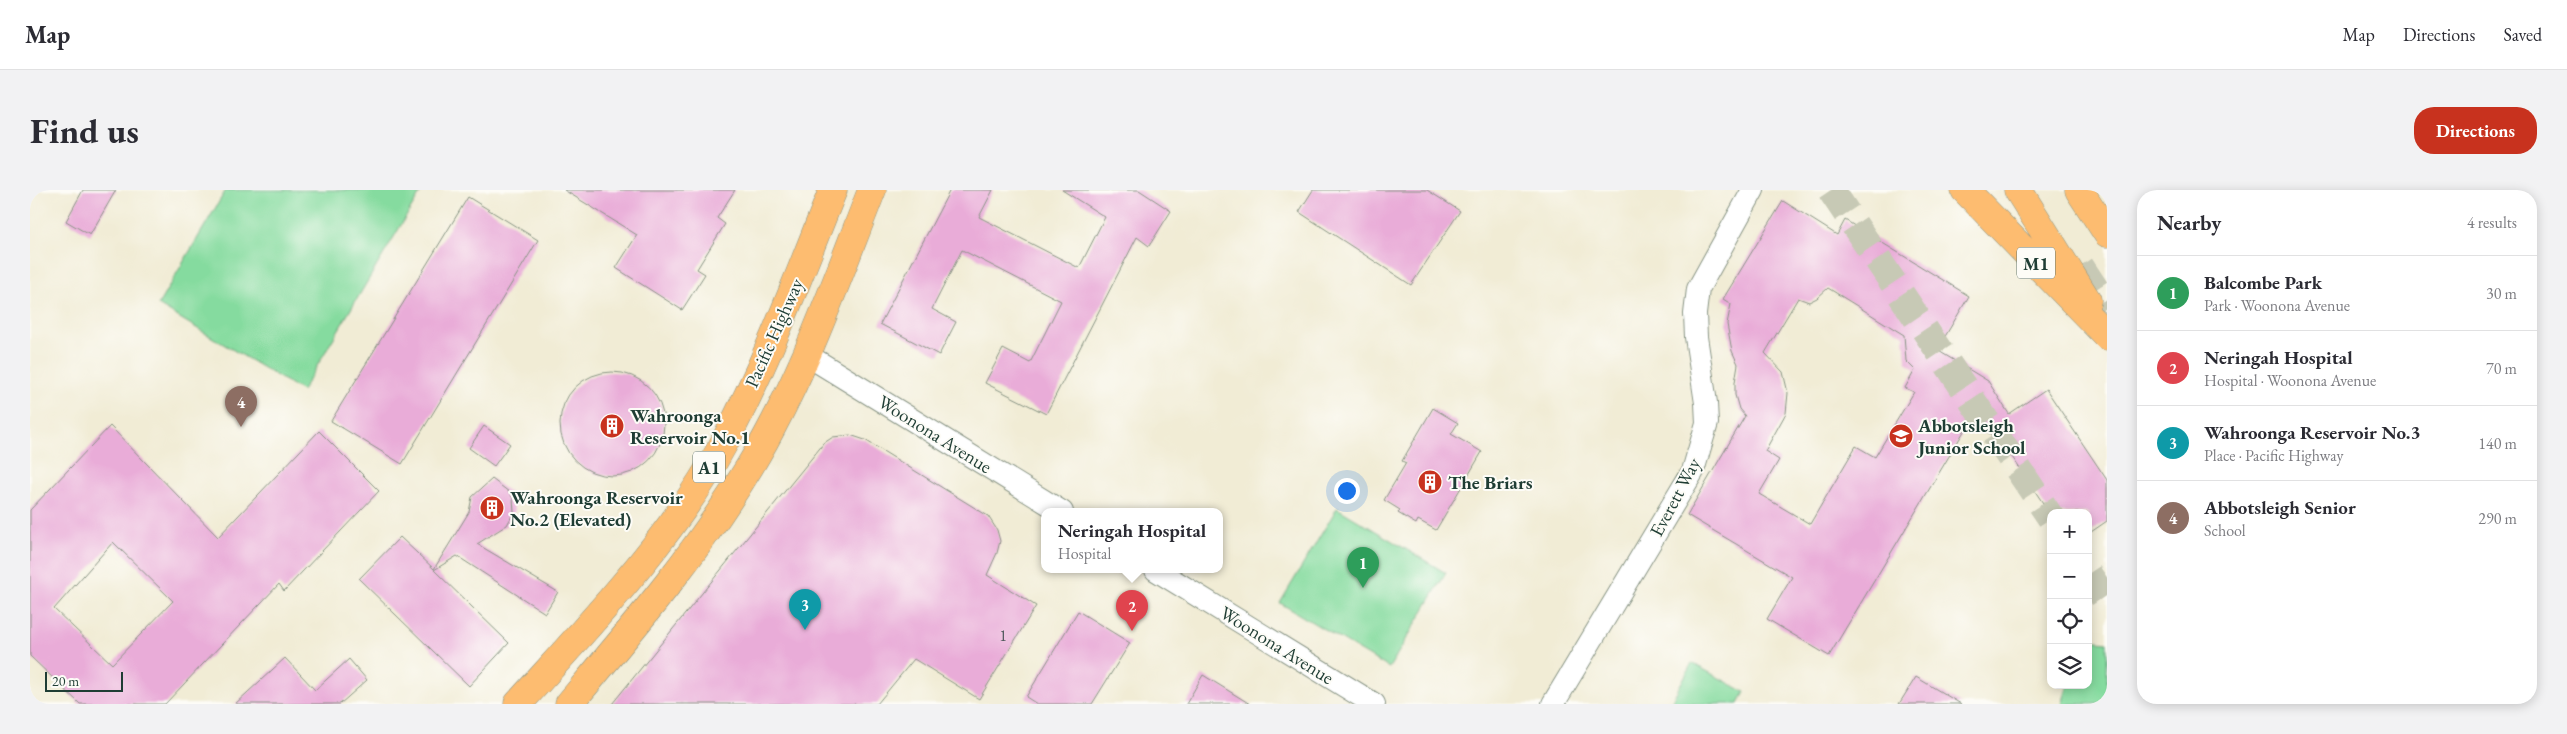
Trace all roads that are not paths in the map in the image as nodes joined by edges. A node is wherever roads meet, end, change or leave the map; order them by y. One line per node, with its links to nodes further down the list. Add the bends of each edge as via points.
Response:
1 (833, 190): 13 (highway, Pacific Highway / A1, via 774,339 723,444 683,508)
2 (872, 190): 10 (highway, Pacific Highway / A1)
3 (1753, 190): 16 (street, Everett Way, via 1698,289 1696,337 1706,423 1694,470)
4 (1965, 190): 9 (highway, M1)
5 (2018, 190): 8 (highway, M1)
6 (2079, 190): 7 (highway)
7 (2107, 233)
8 (2107, 330)
9 (2107, 336)
10 (807, 355): 11 (street, Woonona Avenue); 14 (highway, Pacific Highway / A1, via 750,465 711,526 660,595)
11 (1056, 508)
12 (1161, 573): 15 (street, Woonona Avenue)
13 (518, 704)
14 (569, 704)
15 (1374, 704)
16 (1553, 704)

